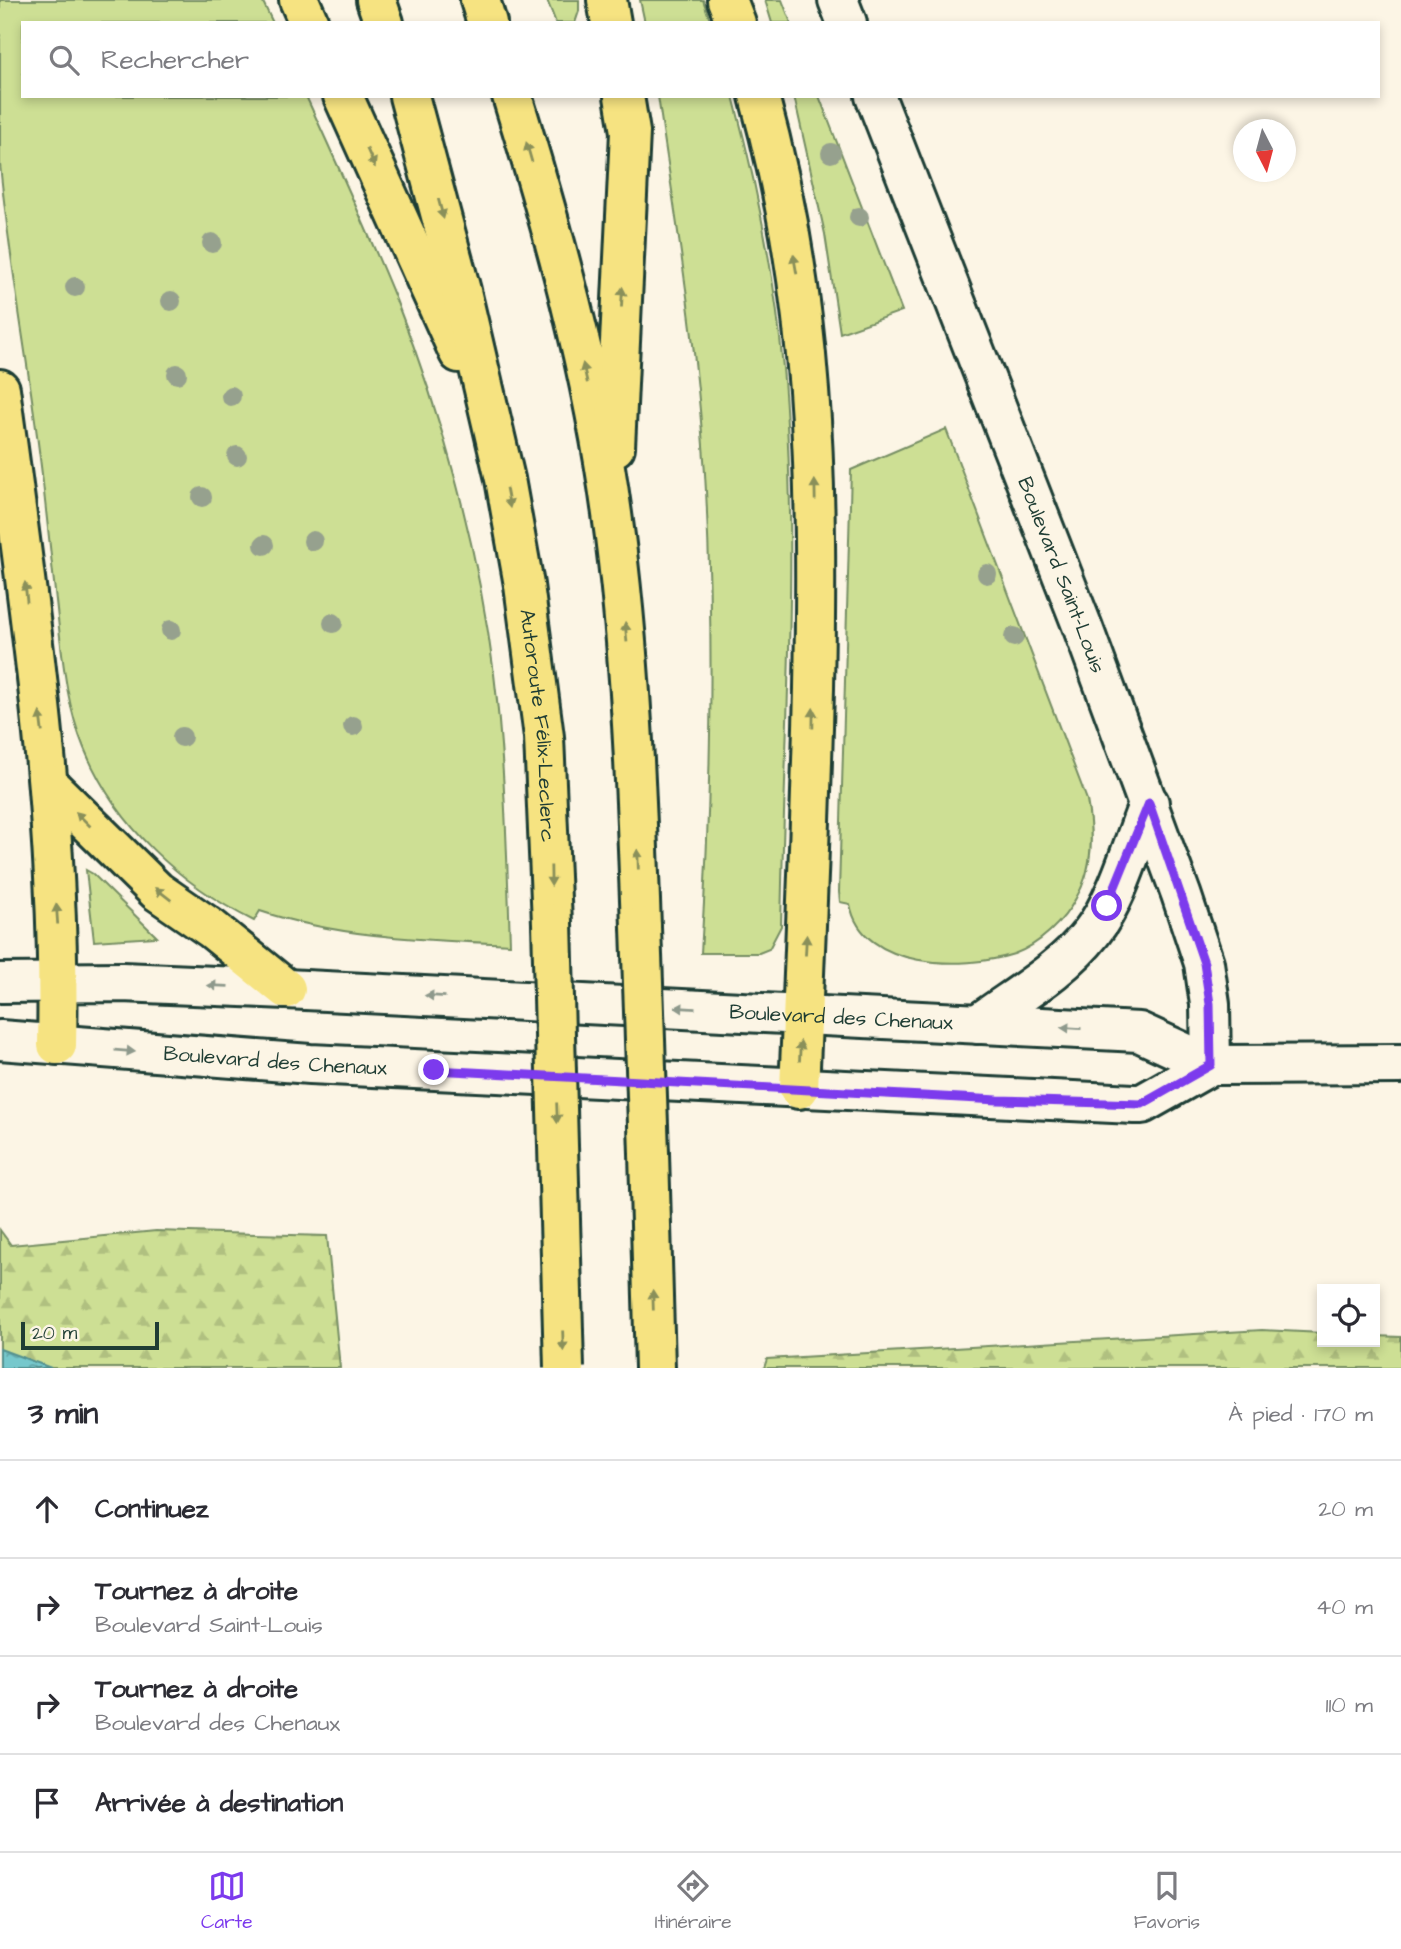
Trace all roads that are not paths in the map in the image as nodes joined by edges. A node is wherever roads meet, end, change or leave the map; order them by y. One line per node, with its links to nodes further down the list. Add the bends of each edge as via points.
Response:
1 (299, 0): 7 (highway)
2 (376, 0): 8 (highway)
3 (480, 0): 9 (highway)
4 (607, 0): 10 (highway)
5 (727, 0): 11 (highway)
6 (838, 0): 12 (street)
7 (308, 21)
8 (383, 21)
9 (486, 21)
10 (611, 21)
11 (735, 21)
12 (845, 21)
13 (344, 98): 20 (highway, one-way to 20)
14 (410, 98): 20 (highway, Autoroute Félix-Leclerc, one-way to 20)
15 (513, 98): 21 (highway, one-way to 15, via 561,271)
16 (624, 98): 21 (highway, one-way to 16, via 631,132)
17 (759, 98): 27 (highway, one-way to 17, via 814,660 814,430 801,294 785,203)
18 (876, 98): 23 (street, Boulevard Saint-Louis)
19 (0, 389): 22 (highway, one-way to 19)
20 (494, 432): 34 (highway, Autoroute Félix-Leclerc, one-way to 34, bridge, via 524,584 546,774)
21 (612, 512): 35 (highway, one-way to 21, bridge, via 632,712)
22 (48, 784): 24 (highway, one-way to 22); 26 (highway, one-way to 22, via 157,891)
23 (1149, 803): 28 (street, via 1092,932 1064,961); 32 (street, Boulevard Saint-Louis, via 1204,963)
24 (59, 982): 25 (street, Boulevard des Chenaux); 26 (street, Boulevard des Chenaux, one-way to 24); 30 (highway)
25 (0, 983)
26 (286, 989): 27 (street, Boulevard des Chenaux, one-way to 26)
27 (802, 1013): 28 (street, Boulevard des Chenaux); 33 (highway, one-way to 27)
28 (978, 1024): 32 (street, Boulevard des Chenaux, one-way to 28, via 1139,1032)
29 (0, 1040): 30 (street, Boulevard des Chenaux)
30 (57, 1045): 33 (street, Boulevard des Chenaux, one-way to 33, via 297,1063)
31 (1401, 1064): 32 (street, Boulevard des Chenaux)
32 (1211, 1065): 33 (street, Boulevard des Chenaux, via 1142,1104)
33 (799, 1089)
34 (564, 1368)
35 (655, 1368)

